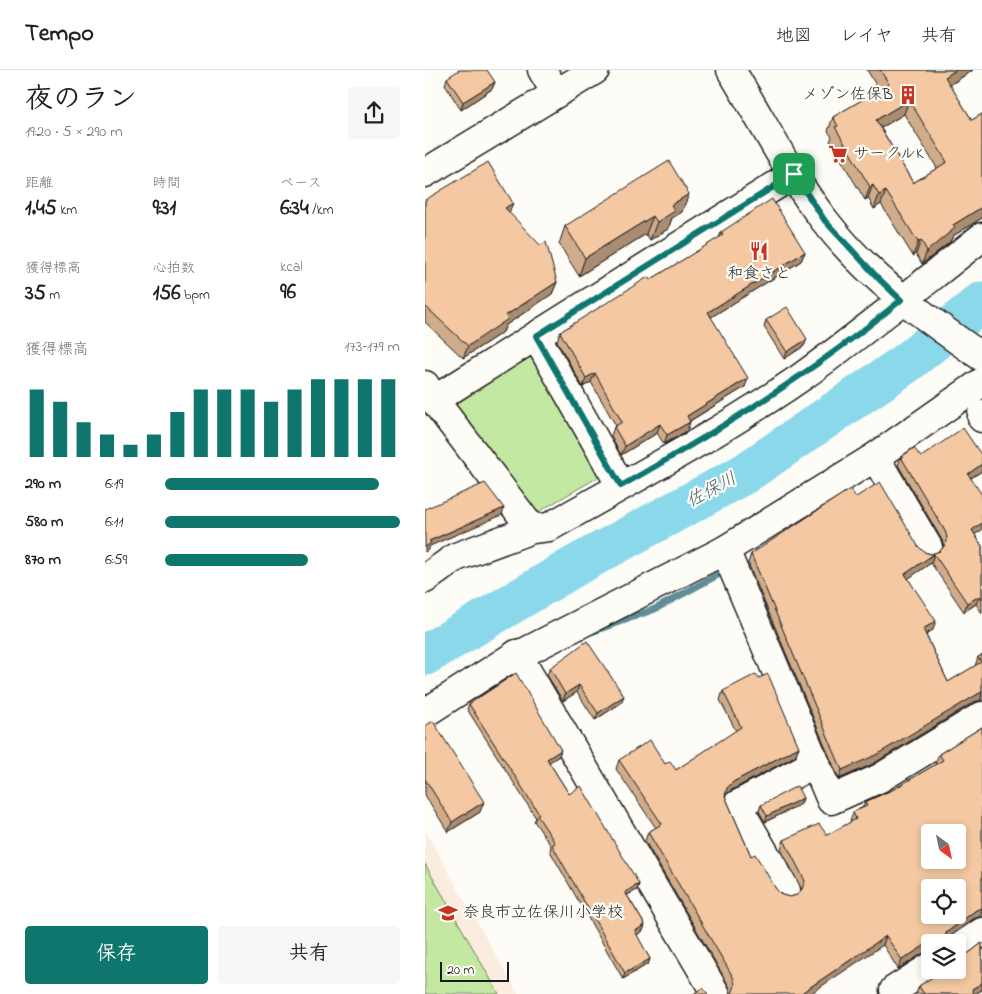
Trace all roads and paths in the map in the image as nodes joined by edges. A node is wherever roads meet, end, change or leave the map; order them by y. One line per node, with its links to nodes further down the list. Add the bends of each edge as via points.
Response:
1 (542, 70): 4 (street)
2 (595, 70): 4 (street)
3 (731, 70): 6 (street)
4 (556, 93): 5 (street)
5 (427, 168)
6 (794, 174): 8 (street, via 825,221); 9 (street)
7 (982, 237): 8 (street)
8 (906, 304): 10 (street); 14 (street, via 731,422)
9 (536, 336): 12 (street); 14 (street)
10 (982, 357)
11 (982, 382): 13 (street)
12 (429, 392): 15 (street)
13 (875, 458): 16 (street); 17 (street)
14 (621, 486): 15 (street, via 549,527)
15 (532, 529): 18 (street, via 456,557)
16 (928, 547)
17 (725, 550): 19 (street); 22 (street)
18 (425, 579)
19 (517, 654): 20 (street); 28 (street)
20 (425, 713)
21 (982, 716): 22 (street, via 880,778 831,800)
22 (815, 763): 23 (street, via 737,805)
23 (786, 890)
24 (982, 932): 25 (street)
25 (966, 943)
26 (921, 973): 27 (street)
27 (894, 990)
28 (716, 994)

